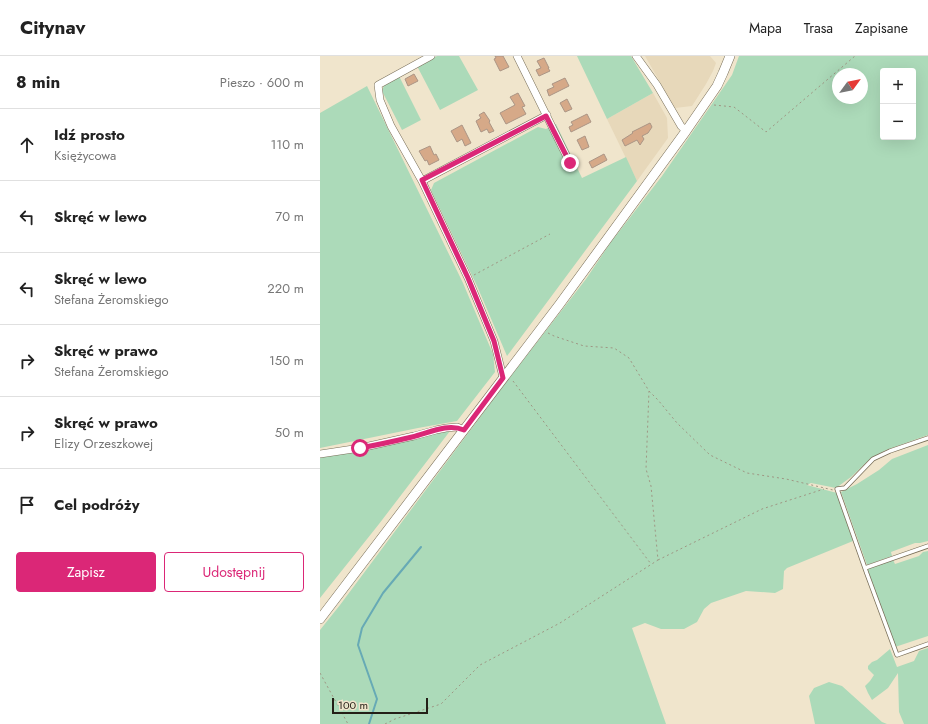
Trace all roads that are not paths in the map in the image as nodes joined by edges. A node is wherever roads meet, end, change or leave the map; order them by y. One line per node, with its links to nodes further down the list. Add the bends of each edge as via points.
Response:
1 (431, 56): 8 (street, via 378,85 380,100 391,126)
2 (517, 56): 5 (street)
3 (636, 56): 6 (street)
4 (730, 56): 6 (street, via 720,79)
5 (546, 116): 7 (street); 8 (street)
6 (686, 131): 9 (street)
7 (570, 163)
8 (422, 180): 9 (street, via 494,341)
9 (503, 378): 10 (street)
10 (464, 430): 12 (street, via 457,427 446,428 360,448); 15 (street)
11 (928, 438): 14 (lane, via 873,459 845,488 837,489)
12 (320, 454)
13 (928, 546): 14 (lane)
14 (865, 568): 16 (lane, via 897,656)
15 (320, 619)
16 (928, 644)

